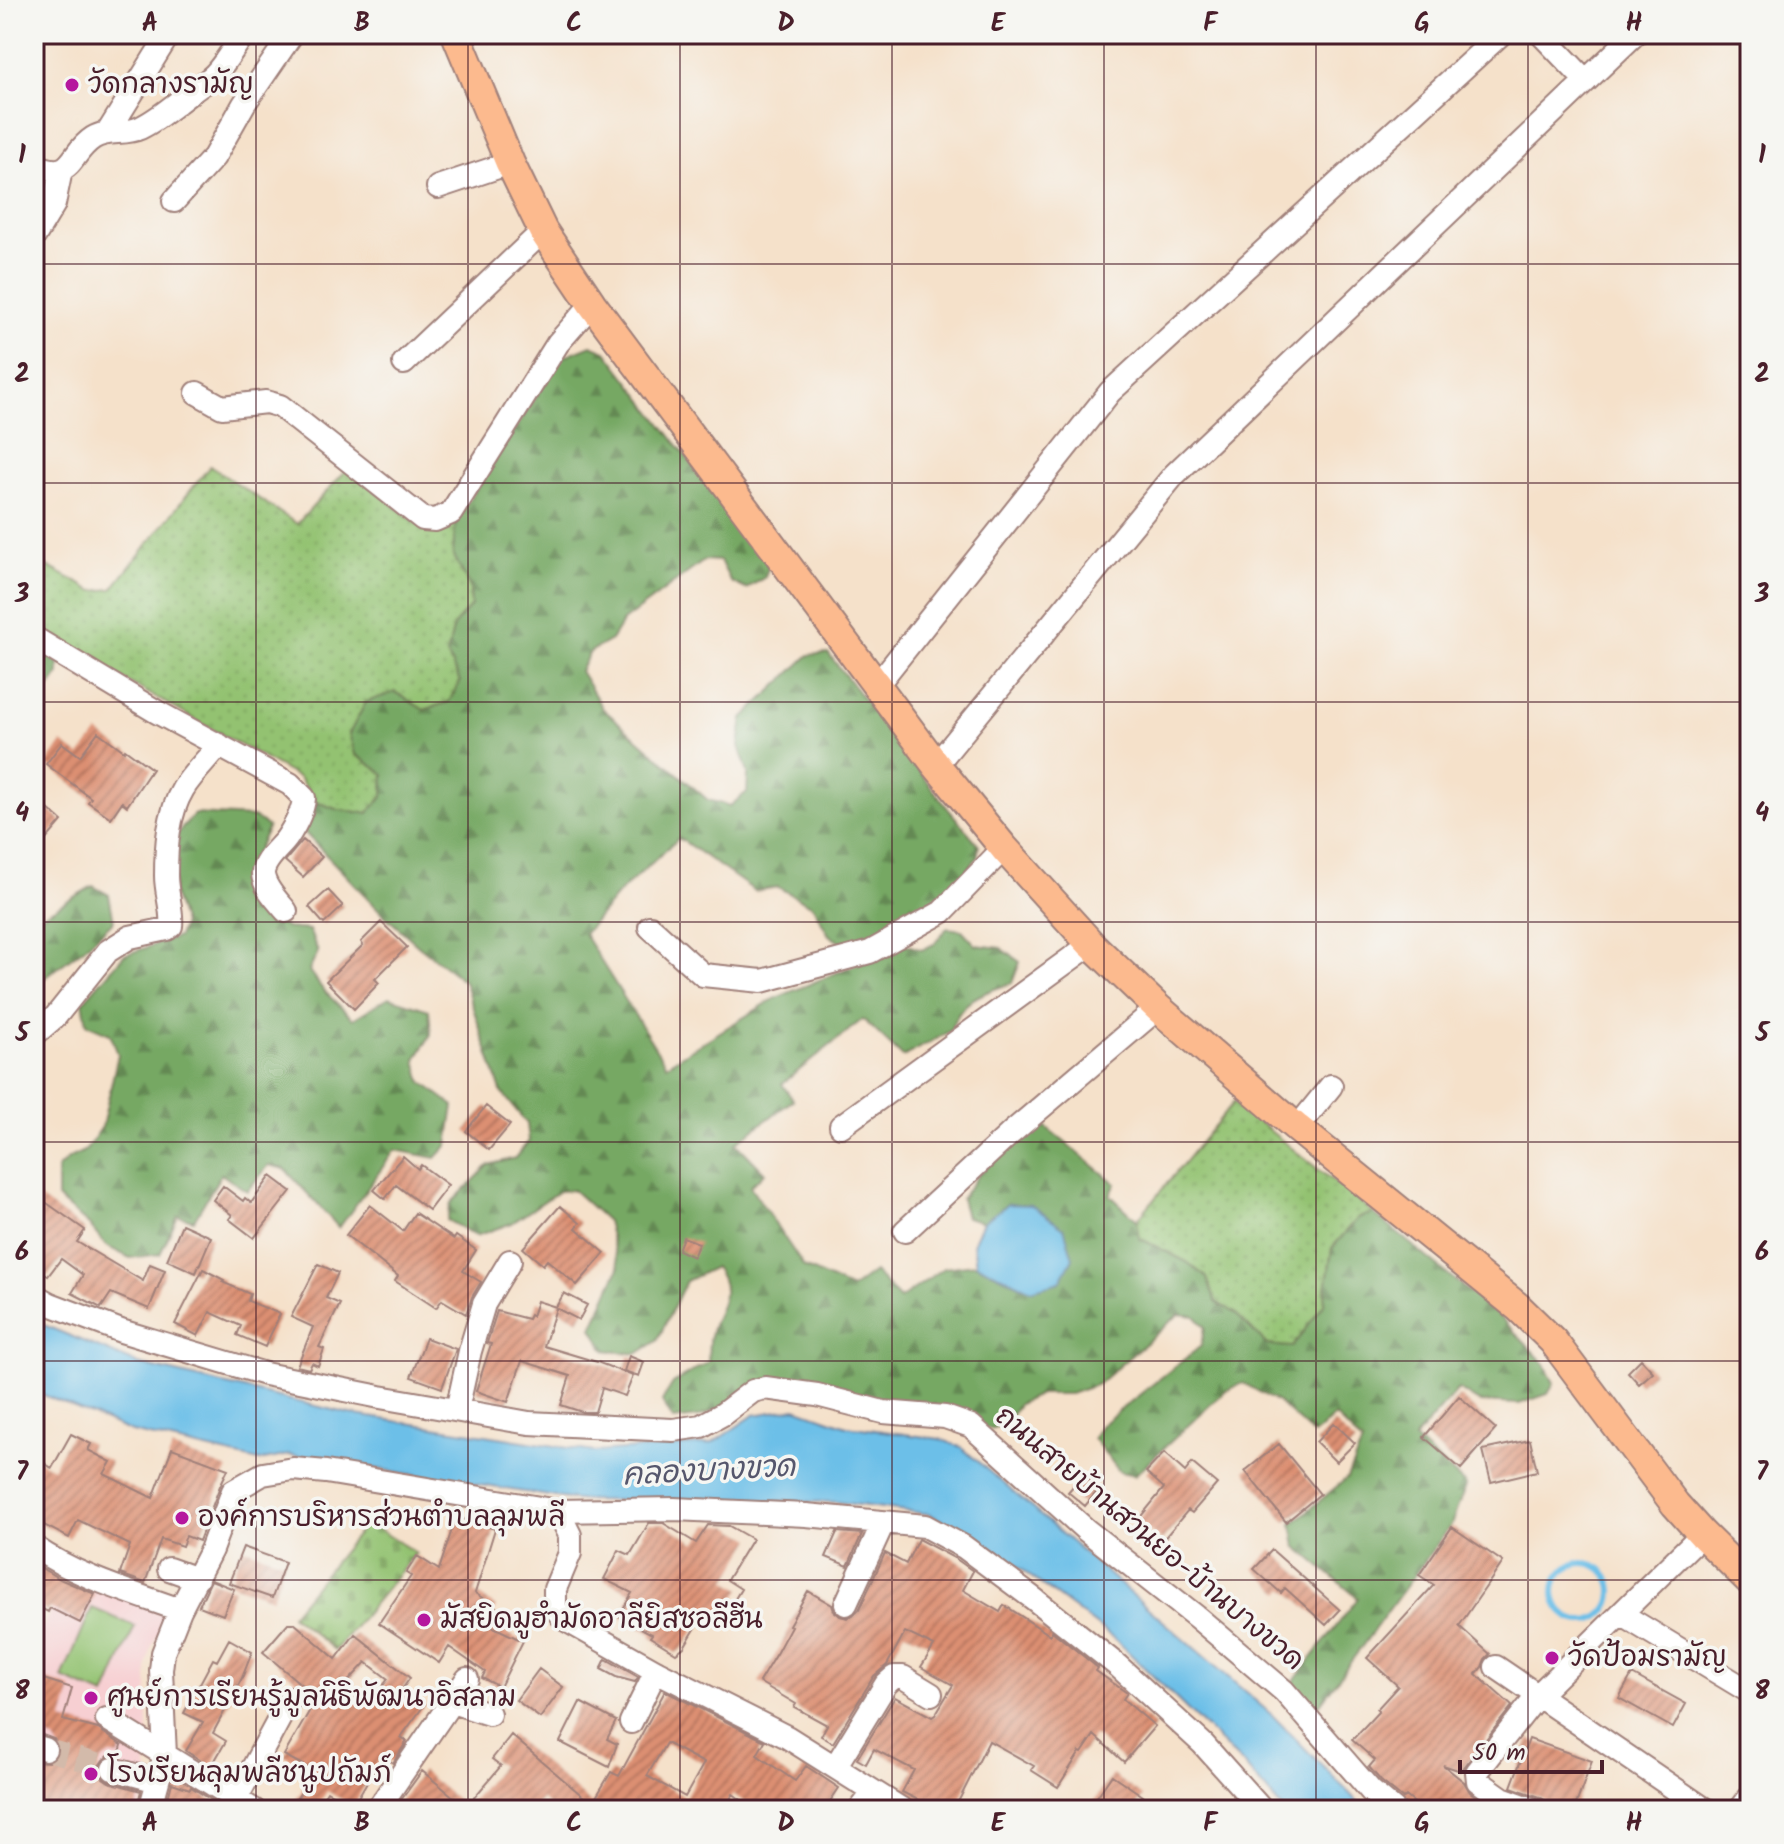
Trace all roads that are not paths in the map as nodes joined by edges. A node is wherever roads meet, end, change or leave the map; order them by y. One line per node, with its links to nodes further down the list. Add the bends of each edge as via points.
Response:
1 (169, 34): 9 (street)
2 (244, 34): 9 (street, via 215,74 155,120 136,130)
3 (292, 34): 14 (street, via 214,157)
4 (456, 34): 10 (main road)
5 (1501, 34): 21 (street, via 1110,392)
6 (1541, 34): 8 (street)
7 (1635, 34): 8 (street)
8 (1586, 81): 23 (street, via 1174,475)
9 (108, 132): 12 (street, via 94,136)
10 (510, 163): 13 (street); 15 (main road)
11 (34, 164): 12 (street)
12 (61, 170): 16 (street, via 54,204)
13 (438, 187)
14 (174, 201)
15 (543, 231): 17 (main road); 18 (street)
16 (34, 237)
17 (592, 304): 19 (street, via 558,343 451,513 435,520 423,519 280,406 266,402 222,407); 21 (main road)
18 (404, 363)
19 (197, 393)
20 (34, 638): 22 (street)
21 (877, 685): 23 (main road)
22 (219, 745): 25 (street, via 290,784 304,798 263,875); 29 (street, via 183,789 170,818 166,873 171,926 130,937 108,951)
23 (936, 765): 24 (main road)
24 (1004, 848): 26 (street, via 942,912 870,952 762,981 703,975); 27 (main road)
25 (286, 911)
26 (650, 927)
27 (1091, 944): 28 (main road); 31 (street)
28 (1158, 1008): 32 (main road); 33 (street)
29 (34, 1035)
30 (1331, 1086): 32 (street)
31 (841, 1126)
32 (1297, 1128): 39 (main road, via 1553,1341)
33 (905, 1231)
34 (510, 1261): 36 (street, via 484,1304)
35 (34, 1295): 36 (street, ถนนสายบ้านสวนยอ-บ้านบางขวด, via 121,1331 265,1374)
36 (457, 1410): 69 (street, ถนนสายบ้านสวนยอ-บ้านบางขวด, via 529,1423 673,1430 701,1426 765,1388 883,1412 945,1417 971,1426 1086,1530 1284,1691)
37 (558, 1511): 38 (street, via 674,1509); 42 (street, via 326,1472 293,1469 263,1474 233,1491); 48 (street, via 570,1535 570,1553 555,1589 555,1608 564,1619)
38 (883, 1523): 44 (street); 68 (street, via 925,1526 944,1535 1034,1599 1203,1744)
39 (1702, 1534): 43 (main road); 46 (street)
40 (34, 1547): 45 (street, via 87,1576)
41 (169, 1569): 42 (street)
42 (197, 1579): 45 (street)
43 (1750, 1581)
44 (846, 1604)
45 (180, 1610): 58 (street, via 161,1670)
46 (1621, 1614): 50 (street); 52 (street)
47 (1496, 1667): 52 (street)
48 (656, 1671): 57 (street); 59 (street)
49 (467, 1679): 54 (street)
50 (1750, 1692)
51 (931, 1694): 59 (street, via 894,1677)
52 (1538, 1695): 70 (street, via 1477,1772 1478,1781 1502,1798); 71 (street)
53 (290, 1699): 64 (street)
54 (452, 1702): 55 (street); 66 (street)
55 (489, 1714)
56 (107, 1719): 58 (street)
57 (631, 1722)
58 (165, 1755): 61 (street); 64 (street)
59 (835, 1767): 63 (street)
60 (113, 1769): 61 (street)
61 (157, 1781): 65 (street)
62 (1750, 1797): 72 (street)
63 (867, 1801): 67 (street)
64 (245, 1804)
65 (150, 1810)
66 (377, 1810)
67 (903, 1810)
68 (1262, 1810)
69 (1394, 1810)
70 (1535, 1810)
71 (1706, 1810)
72 (1740, 1810)

